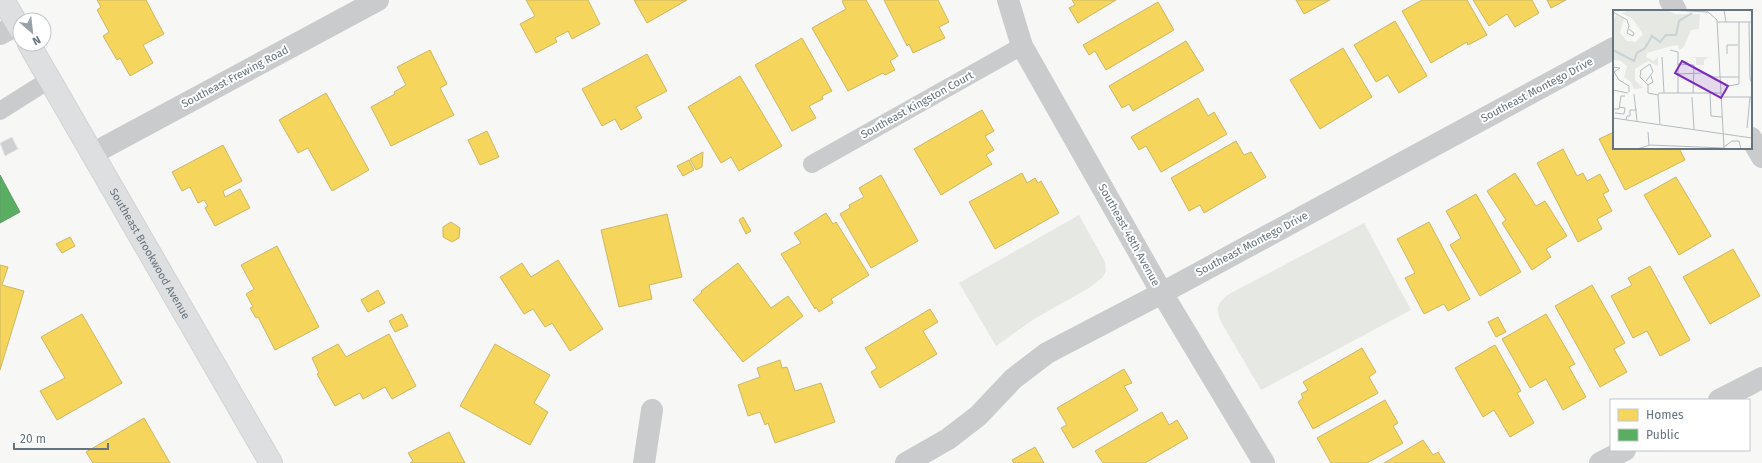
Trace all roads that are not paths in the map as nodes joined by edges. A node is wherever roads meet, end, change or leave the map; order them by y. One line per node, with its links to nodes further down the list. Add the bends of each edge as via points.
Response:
1 (3, 0): 6 (main road)
2 (378, 0): 13 (street, Southeast Frewing Road)
3 (1008, 0): 7 (street, Southeast 48th Avenue)
4 (1670, 0): 5 (street)
5 (1675, 10)
6 (12, 29)
7 (1022, 46): 15 (lane, Southeast Kingston Court); 16 (street, Southeast 48th Avenue)
8 (1613, 49): 16 (street, Southeast Montego Drive)
9 (33, 52): 10 (main road, Southeast Brookwood Avenue)
10 (49, 80): 11 (lane); 13 (main road, Southeast Brookwood Avenue)
11 (0, 111)
12 (1752, 140): 14 (street)
13 (92, 154): 21 (main road, Southeast Brookwood Avenue)
14 (1762, 157)
15 (812, 164)
16 (1162, 293): 23 (street, Southeast Montego Drive, via 1047,354 1013,379 978,416 948,439); 24 (street, Southeast 48th Avenue)
17 (1762, 378): 18 (street)
18 (1722, 399)
19 (652, 410): 22 (street)
20 (1623, 451): 25 (street)
21 (271, 463)
22 (644, 463)
23 (906, 463)
24 (1264, 463)
25 (1600, 463)

